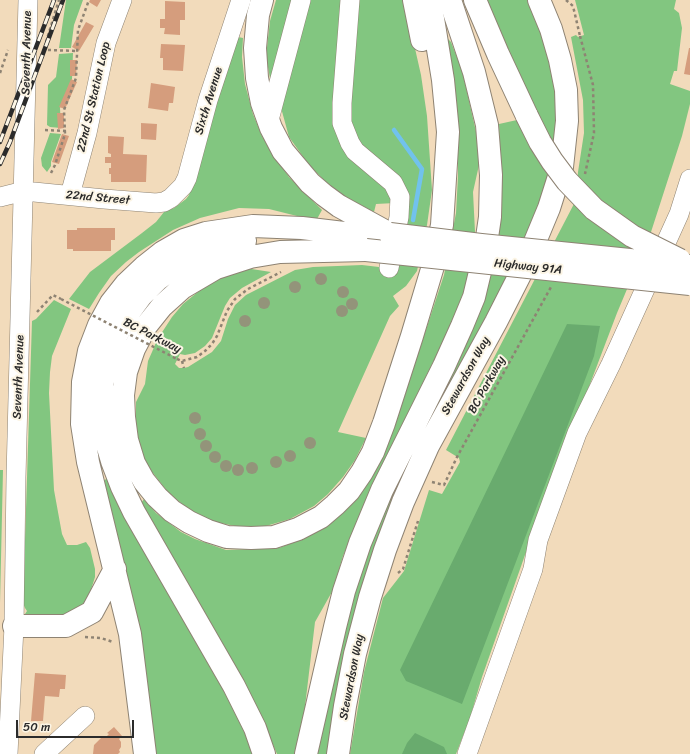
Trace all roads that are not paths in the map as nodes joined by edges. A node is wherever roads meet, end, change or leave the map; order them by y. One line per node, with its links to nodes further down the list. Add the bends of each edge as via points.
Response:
1 (28, 0): 14 (street, Seventh Avenue)
2 (122, 0): 15 (street, 22nd St Station Loop, via 106,43)
3 (241, 0): 17 (street, Sixth Avenue, via 208,100 186,178 183,186)
4 (262, 0): 12 (main road, via 255,48 257,78)
5 (301, 0): 12 (street)
6 (350, 0): 20 (street, via 342,123 355,150 387,177 398,190 400,211)
7 (414, 0): 18 (main road, via 439,133)
8 (430, 0): 18 (main road, via 443,80 448,132)
9 (450, 0): 31 (main road, Stewardson Way, via 474,72 487,125 491,175 490,218 485,251 474,297 462,326 382,490 360,543 344,591)
10 (475, 0): 21 (main road, bridge, via 540,142 567,181 594,209 632,236)
11 (539, 0): 32 (main road, Stewardson Way, via 551,29 566,90 567,121 562,167 549,208 527,261 428,446 403,502 385,550 358,639)
12 (268, 120): 19 (main road, via 283,150 310,183 339,206)
13 (690, 179): 33 (street, via 679,214 577,433 538,540 533,569)
14 (24, 191): 15 (street, 22nd Street); 16 (street, 22nd Street); 25 (street, Seventh Avenue, via 16,477)
15 (70, 195): 17 (street, 22nd Street, via 156,202 164,202)
16 (0, 197)
17 (171, 198)
18 (443, 207): 22 (main road, via 442,225)
19 (369, 236): 20 (main road, Highway 91A); 22 (main road, via 250,257 216,268 182,288 162,306 146,326 126,372 124,417 127,440 134,463 144,481 172,511 208,531 227,537 251,538 274,537 298,529 321,517 336,505 349,491 373,452); 23 (main road, Highway 91A, bridge); 24 (main road, via 302,228 253,226 206,233 184,240 163,252 144,267 111,303 89,351 83,382 82,416 88,462); 30 (main road, via 332,244 296,240 252,240 210,248 193,256 158,280 127,314 113,343 102,383 104,434 122,487 234,686)
20 (391, 251): 21 (main road, Highway 91A, bridge, via 481,245); 22 (street, via 424,257)
21 (690, 265)
22 (432, 270)
23 (690, 284)
24 (114, 569): 25 (main road, via 92,612 66,626); 29 (main road, via 130,634)
25 (7, 626): 27 (street, Seventh Avenue)
26 (85, 716): 28 (street)
27 (8, 754)
28 (44, 754)
29 (145, 754)
30 (264, 754)
31 (306, 754)
32 (338, 754)
33 (467, 754)

